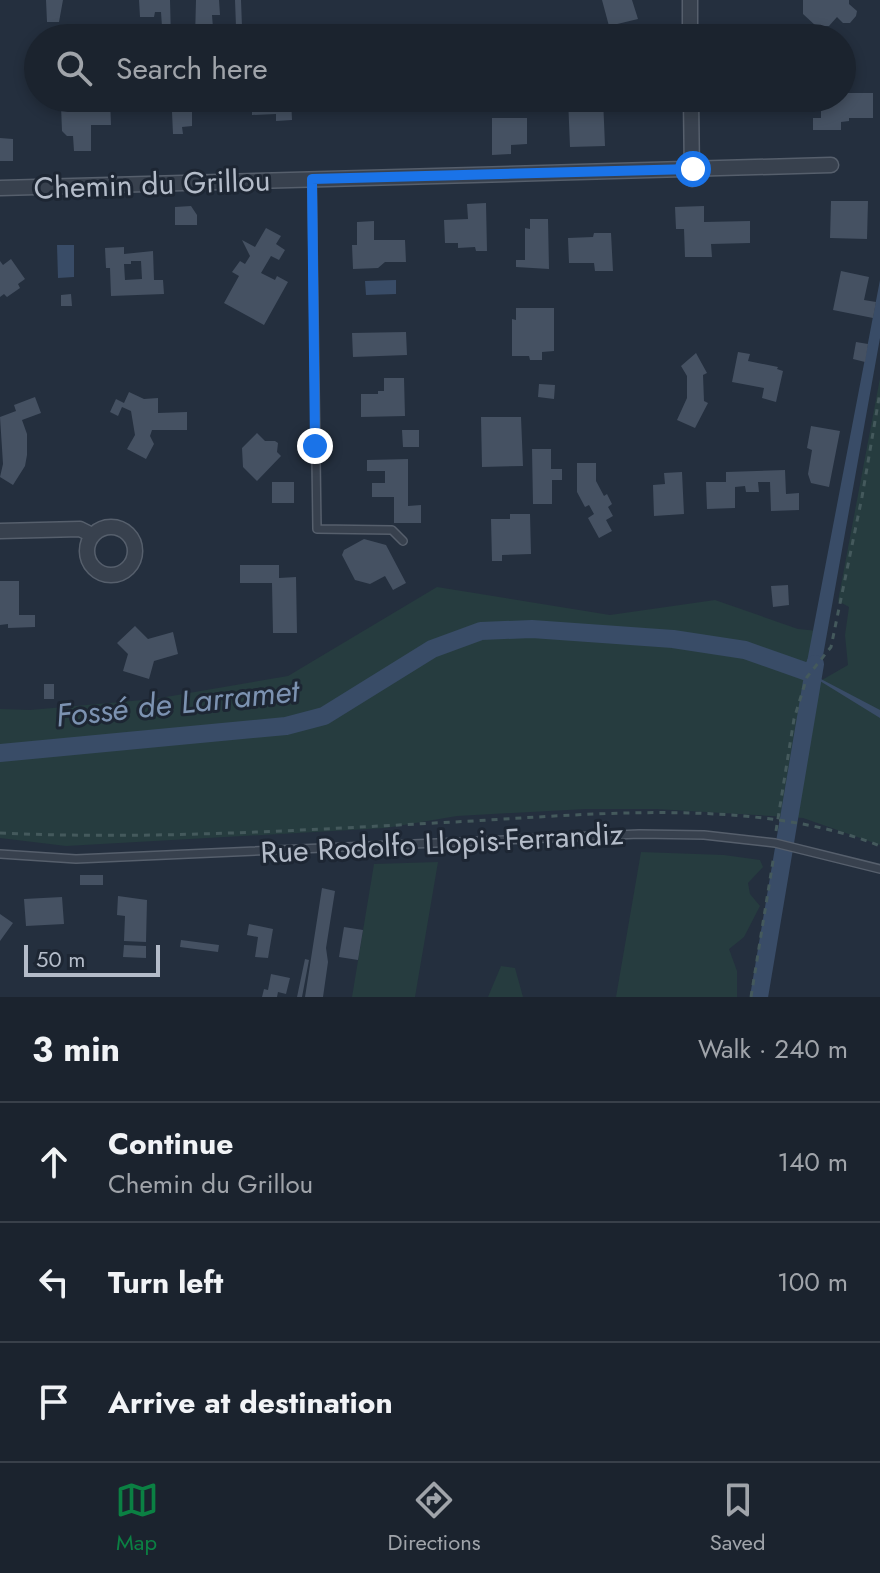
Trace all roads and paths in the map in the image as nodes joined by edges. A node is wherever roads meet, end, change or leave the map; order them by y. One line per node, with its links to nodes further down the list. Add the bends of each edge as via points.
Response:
1 (690, 0): 2 (street)
2 (690, 24)
3 (691, 112): 5 (street)
4 (831, 165): 5 (street, Chemin du Grillou)
5 (692, 174): 6 (street, Chemin du Grillou)
6 (312, 179): 7 (street, Chemin du Grillou); 11 (lane, via 317,529 392,530)
7 (0, 188)
8 (880, 392): 12 (path, via 831,647)
9 (0, 531): 10 (street, via 80,529)
10 (92, 535)
11 (403, 541)
12 (807, 677)
13 (0, 833): 14 (path, via 181,834 702,812 781,821)
14 (880, 846)
15 (0, 854): 16 (lane, Rue Rodolfo Llopis-Ferrandiz, via 76,859 704,835 798,847)
16 (880, 869)

